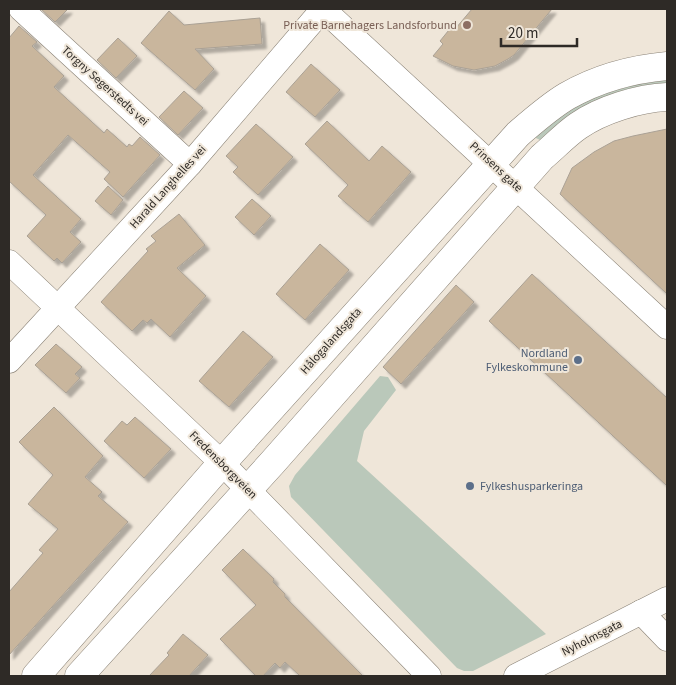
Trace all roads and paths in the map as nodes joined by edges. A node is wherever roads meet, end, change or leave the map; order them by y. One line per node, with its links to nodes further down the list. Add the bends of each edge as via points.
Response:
1 (21, 9): 5 (street, Torgny Segerstedts vei)
2 (323, 9): 5 (street, Harald Langhelles vei); 6 (street, Prinsens gate)
3 (667, 66): 6 (street, Hålogalandsgata, via 646,68 603,80 567,96 518,134)
4 (667, 97): 7 (street, via 636,102 598,115 579,126 542,157)
5 (190, 164): 9 (street, Harald Langhelles vei)
6 (492, 164): 7 (street, Prinsens gate); 12 (street, Hålogalandsgata)
7 (517, 187): 10 (street, Prinsens gate); 13 (street)
8 (9, 262): 9 (street, Fredensborgveien)
9 (57, 308): 11 (street, Harald Langhelles vei); 12 (street, Fredensborgveien)
10 (667, 327)
11 (9, 361)
12 (222, 463): 13 (street, Fredensborgveien); 17 (street, Hålogalandsgata)
13 (248, 489): 18 (street); 19 (street, Fredensborgveien)
14 (667, 599): 15 (street, Nyholmsgata)
15 (641, 612): 16 (street); 20 (street, Nyholmsgata)
16 (667, 639)
17 (36, 676)
18 (79, 676)
19 (429, 676)
20 (516, 676)

